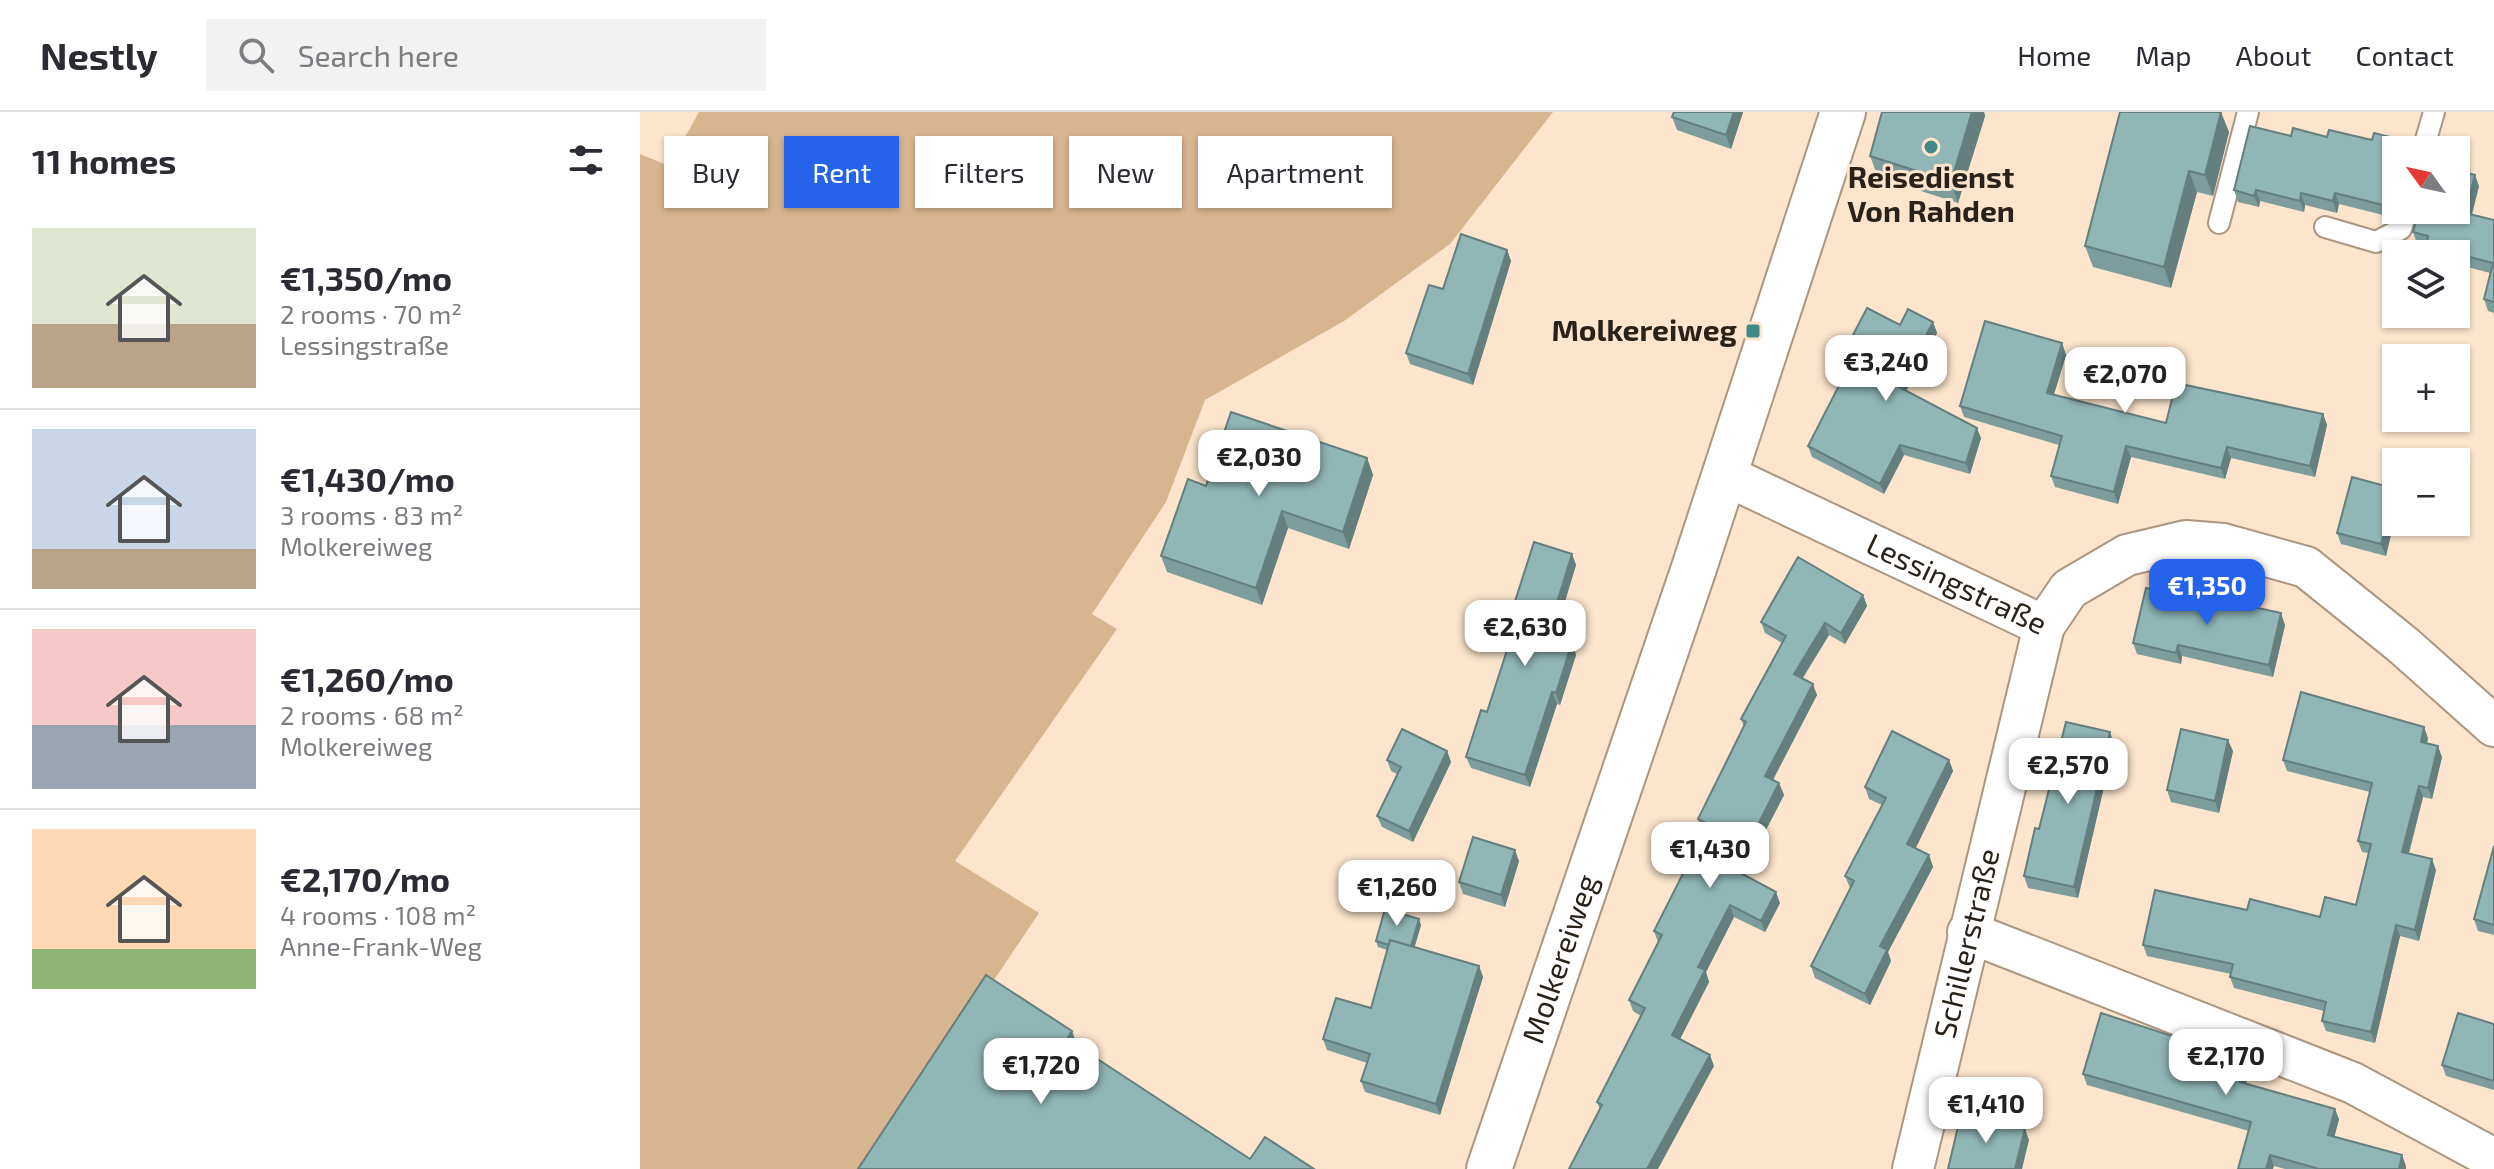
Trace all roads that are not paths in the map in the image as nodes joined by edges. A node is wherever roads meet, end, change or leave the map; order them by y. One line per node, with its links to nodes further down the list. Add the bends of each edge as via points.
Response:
1 (1843, 112): 8 (main road, Molkereiweg)
2 (2248, 112): 5 (lane)
3 (2434, 112): 4 (lane)
4 (2427, 136)
5 (2219, 223)
6 (2403, 224): 7 (lane, via 2376,242)
7 (2325, 227)
8 (1725, 475): 9 (street, Lessingstraße); 13 (main road, Molkereiweg)
9 (2044, 626): 10 (street, Lessingstraße, via 2069,589 2127,555 2186,541 2223,544 2306,567); 11 (street, Schillerstraße)
10 (2494, 726)
11 (1968, 932): 12 (street, via 2353,1083); 14 (street, Schillerstraße)
12 (2494, 1159)
13 (1489, 1169)
14 (1913, 1169)

